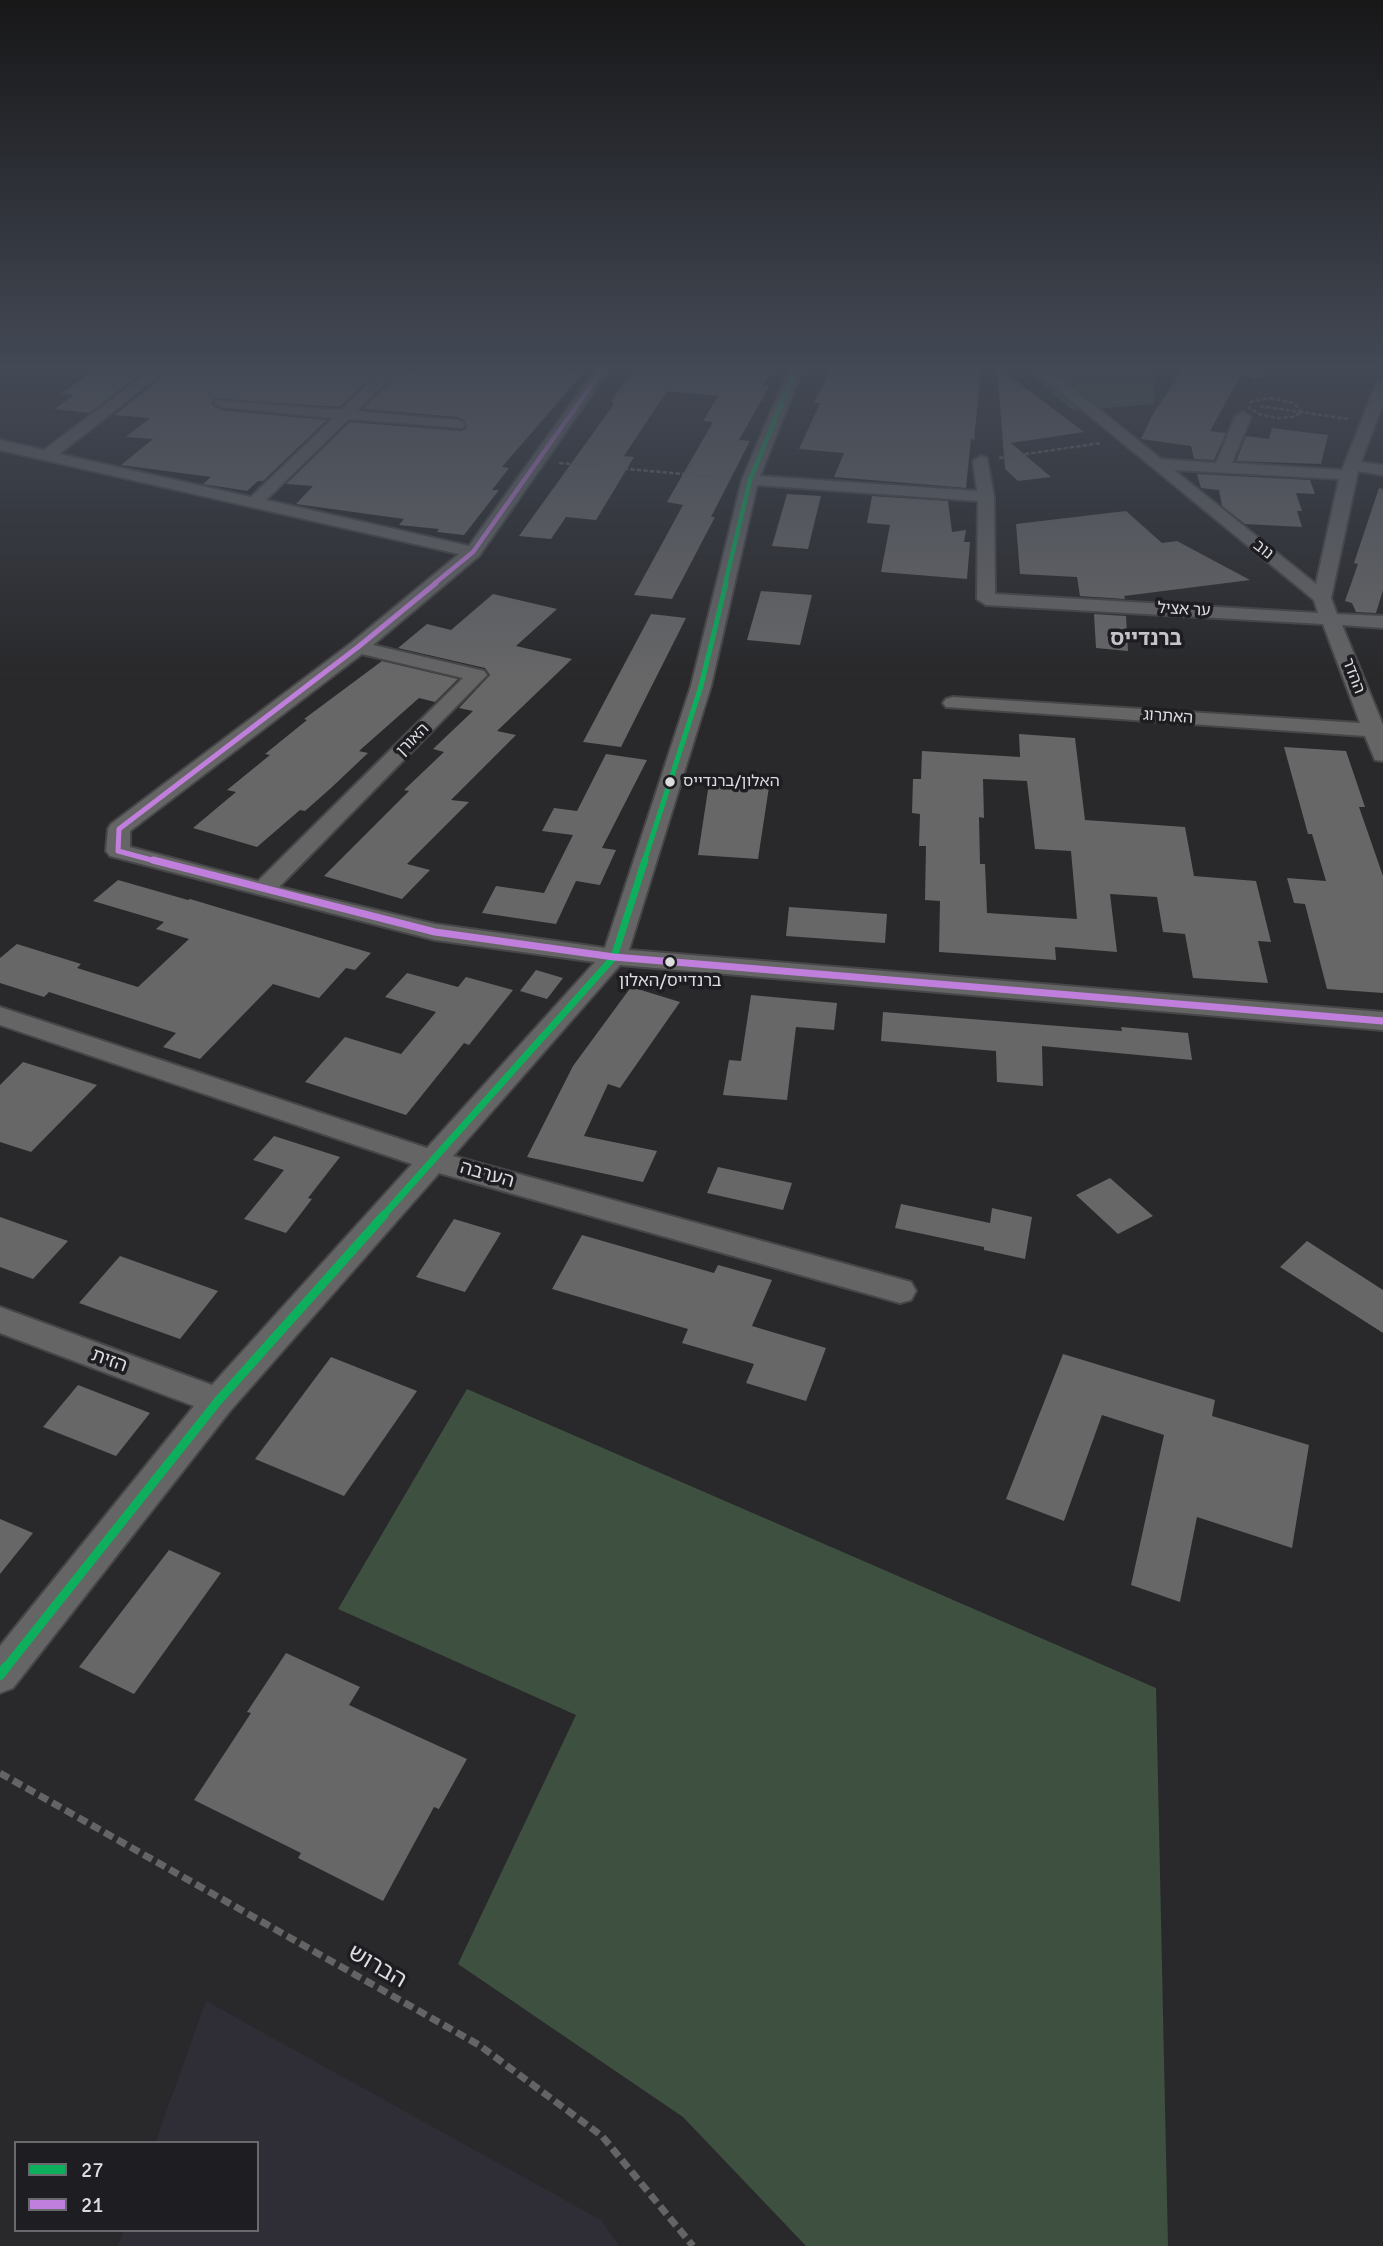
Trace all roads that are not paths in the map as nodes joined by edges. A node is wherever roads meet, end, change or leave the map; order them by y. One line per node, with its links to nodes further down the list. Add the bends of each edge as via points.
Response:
1 (1350, 470): 12 (street)
2 (111, 471): 10 (street)
3 (287, 471): 10 (street)
4 (531, 471): 11 (street)
5 (754, 471): 8 (street)
6 (982, 471): 9 (street)
7 (1165, 471): 12 (street, נוב)
8 (750, 480): 9 (street); 20 (street, via 701,686)
9 (986, 497): 13 (street, ער אציל, via 986,600)
10 (253, 504): 11 (street)
11 (474, 552): 15 (street)
12 (1322, 598): 13 (street, ההדר)
13 (1331, 618): 14 (street, ער אציל); 17 (street, ההדר)
14 (1383, 622)
15 (358, 647): 19 (street, האורן, via 477,675); 19 (street, via 119,829 118,851)
16 (953, 703): 17 (street, האתרוג)
17 (1378, 730): 18 (street, ההדר)
18 (1383, 755)
19 (263, 890): 20 (street, via 435,932)
20 (614, 957): 22 (street); 23 (street)
21 (0, 1016): 23 (street, הערבה)
22 (1383, 1021)
23 (431, 1160): 24 (street, הערבה); 26 (street)
24 (900, 1291)
25 (0, 1321): 26 (street, הזית)
26 (218, 1401): 27 (street)
27 (0, 1675)

